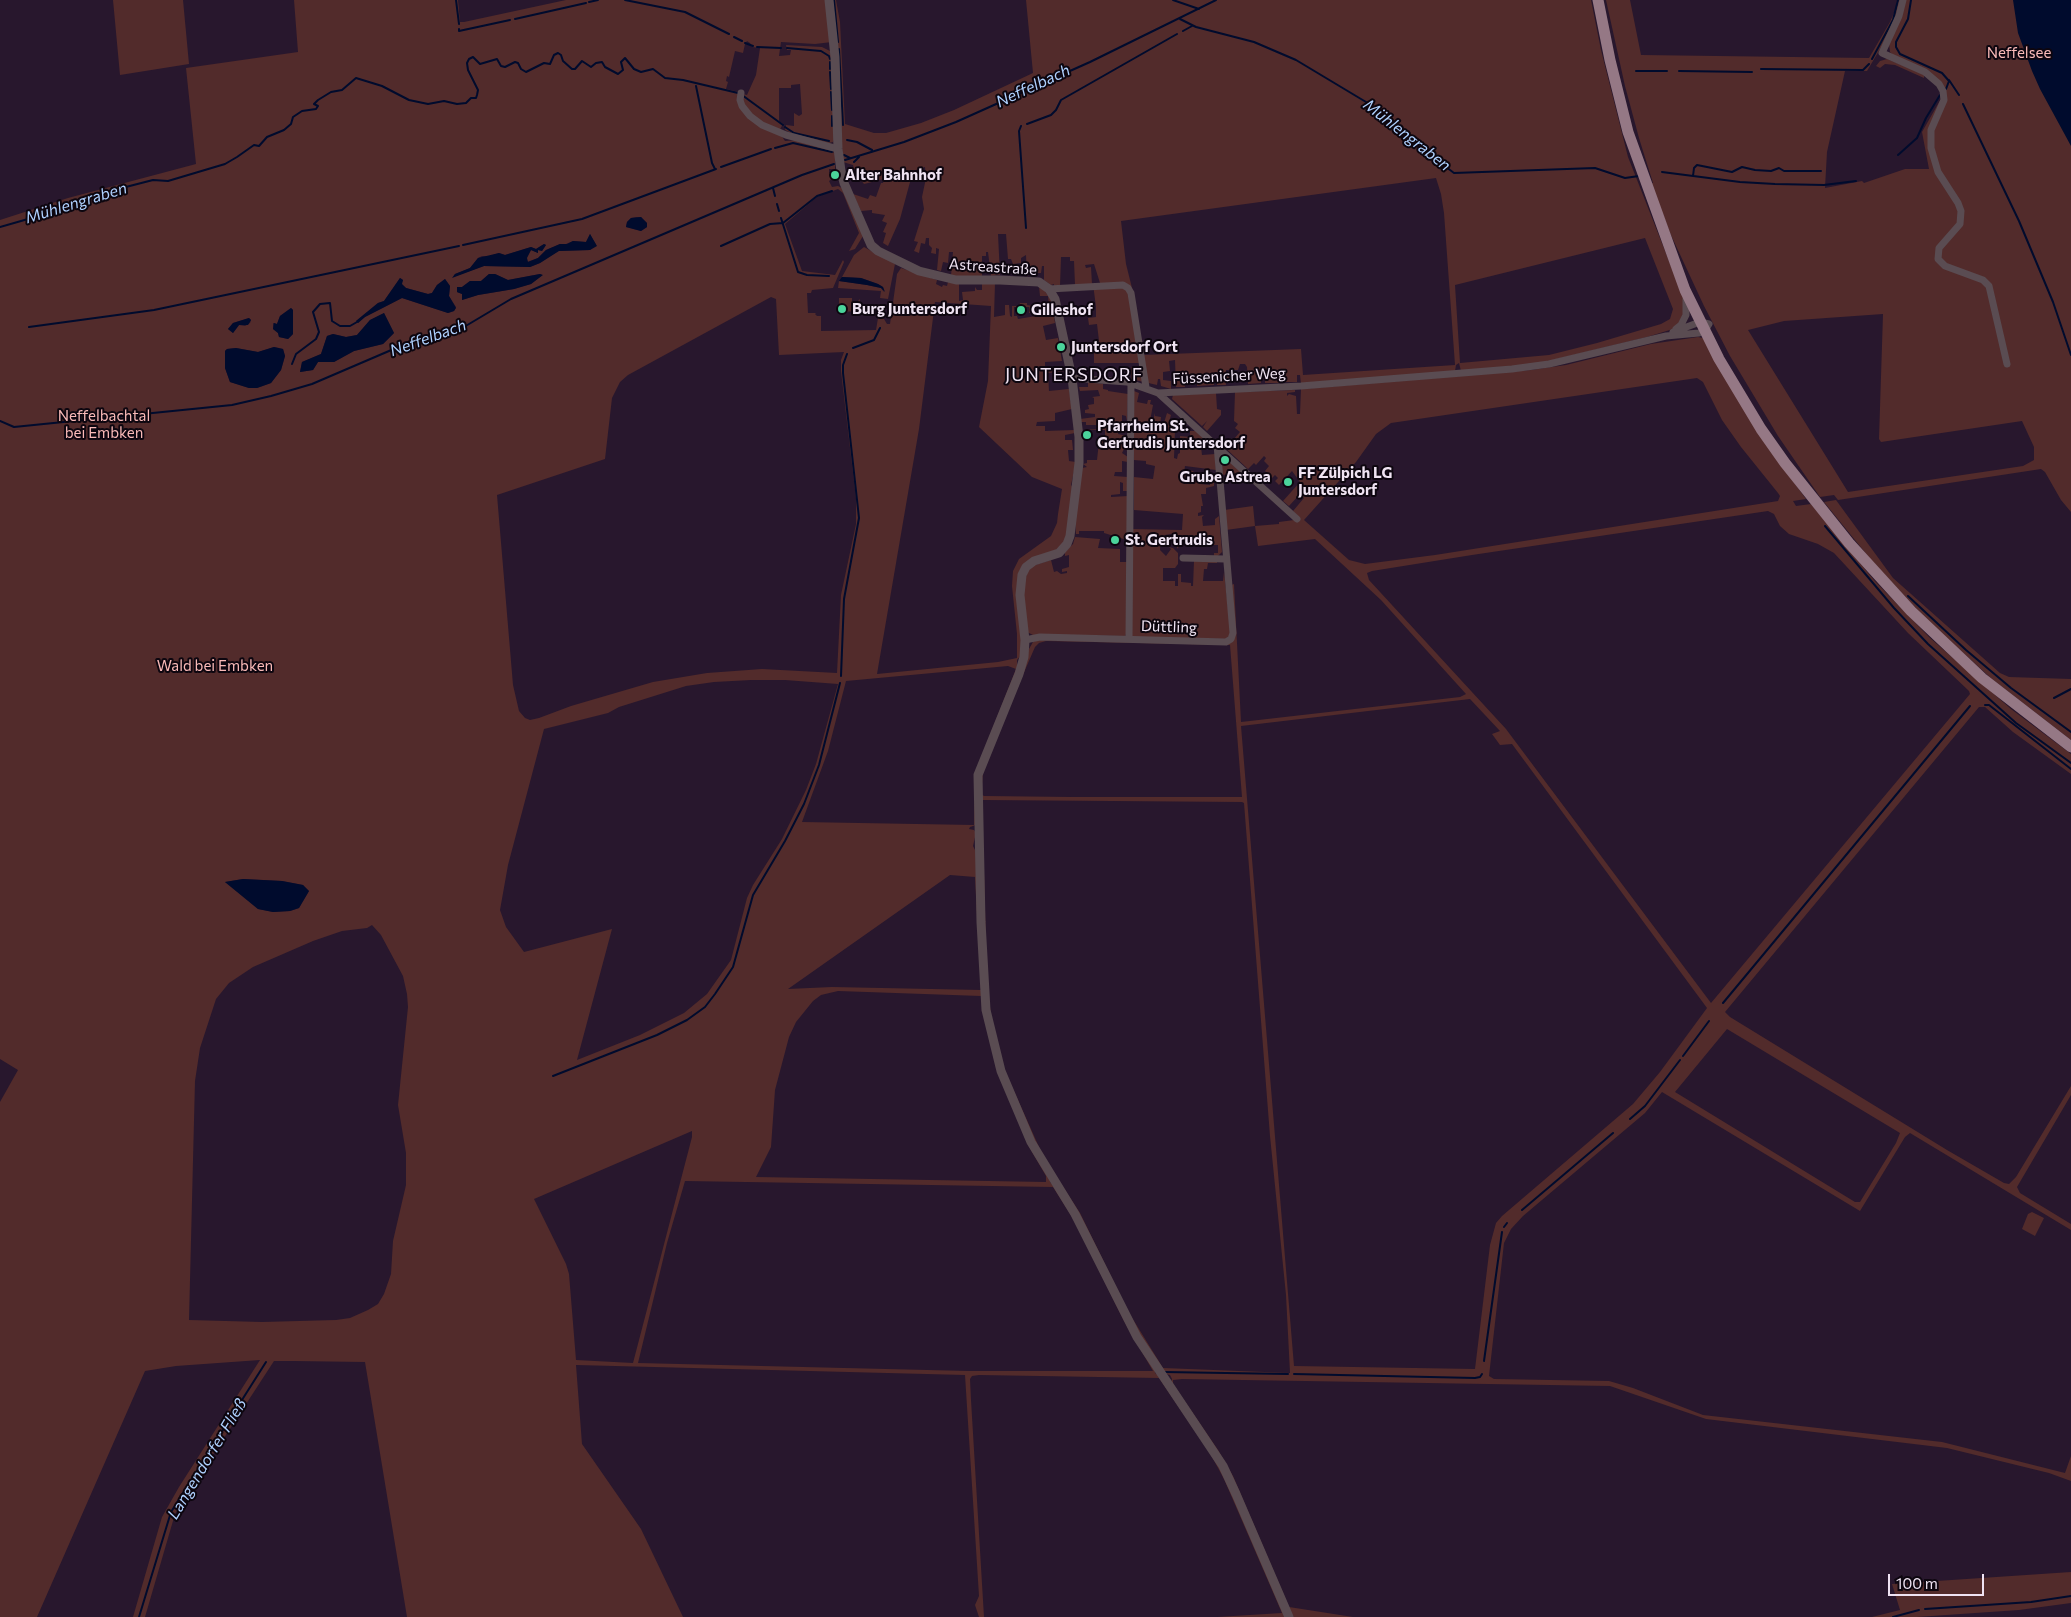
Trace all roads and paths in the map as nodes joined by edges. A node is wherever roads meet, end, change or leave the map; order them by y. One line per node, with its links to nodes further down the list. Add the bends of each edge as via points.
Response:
1 (829, 0): 5 (street, Astreastraße, via 835,52)
2 (1598, 0): 6 (main road, via 1618,97)
3 (1903, 0): 12 (street, via 1882,53 1928,74 1941,87 1945,97 1931,127 1931,148 1935,166 1958,203 1961,215 1958,228 1939,248 1938,258 1945,266 1983,280 1989,286)
4 (741, 95): 5 (street, via 744,109 762,125)
5 (838, 149): 7 (street, Astreastraße, via 844,183 867,239 878,251 914,270 944,278 1034,281)
6 (1661, 227): 8 (main road); 9 (main road)
7 (1049, 289): 13 (street, Astreastraße, via 1055,299); 15 (street, via 1123,285 1128,288)
8 (1685, 290): 9 (main road); 10 (street, via 1687,311 1681,325)
9 (1705, 326): 10 (street); 11 (street, via 1696,334); 23 (main road, via 1719,359 1761,429 1881,580 1940,640 2004,696)
10 (1673, 332): 11 (street)
11 (1666, 336): 16 (street, Füssenicher Weg, via 1549,364 1301,386)
12 (2007, 364)
13 (1072, 378): 14 (street); 22 (street, Astreastraße, via 1080,454 1070,536 1060,552 1034,561 1024,571 1020,595)
14 (1131, 383): 15 (street); 21 (street)
15 (1146, 388): 16 (street)
16 (1158, 393): 17 (street)
17 (1217, 445): 18 (street); 20 (street, Düttling)
18 (1297, 519)
19 (1183, 558): 20 (street)
20 (1226, 559): 21 (street, Düttling, via 1233,633 1230,640)
21 (1129, 639): 22 (street, Düttling)
22 (1025, 640): 24 (street, Astreastraße, via 1019,674 982,762 978,780 984,993 997,1056 1032,1142 1075,1214 1128,1320 1226,1472)
23 (2071, 747)
24 (1289, 1617)

